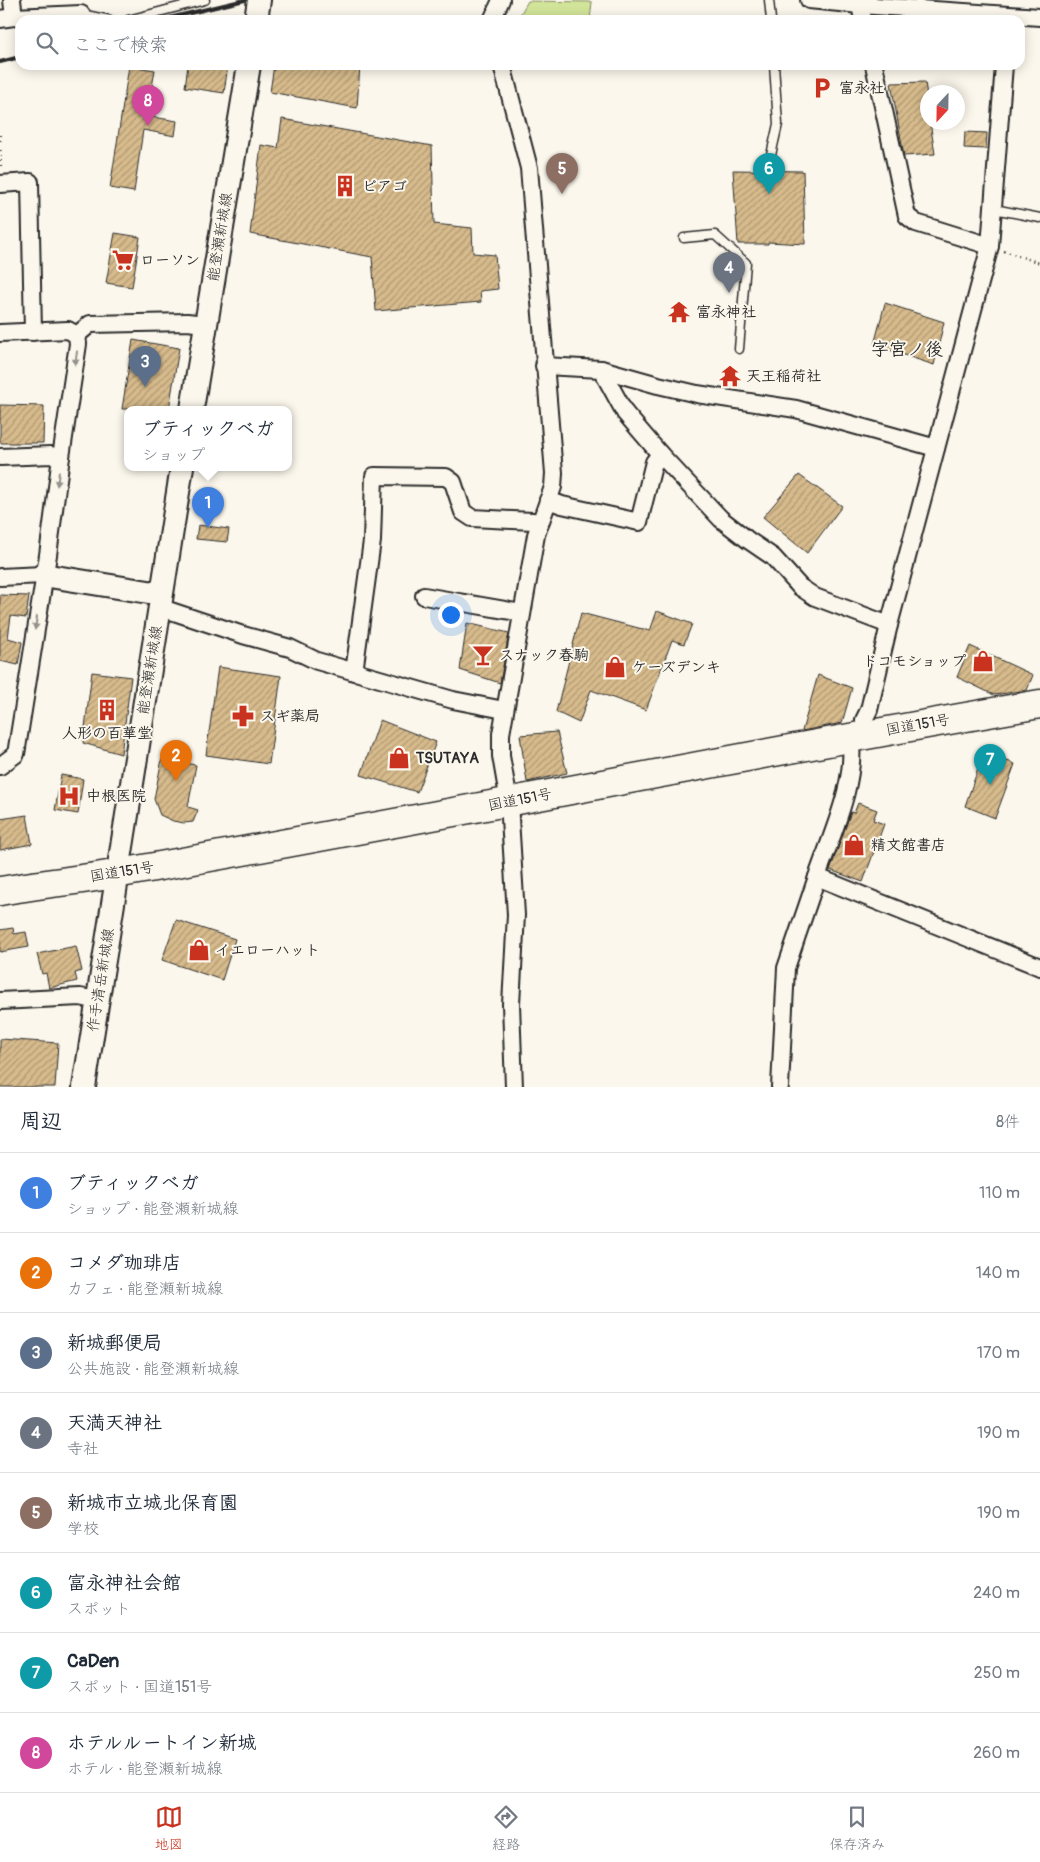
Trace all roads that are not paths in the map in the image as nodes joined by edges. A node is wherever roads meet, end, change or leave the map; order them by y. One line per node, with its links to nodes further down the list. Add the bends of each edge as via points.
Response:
1 (12, 0): 15 (street)
2 (205, 0): 11 (lane)
3 (501, 0): 12 (street)
4 (769, 0): 13 (lane)
5 (809, 0): 7 (street)
6 (1007, 12): 7 (street); 14 (street)
7 (862, 13)
8 (81, 14): 9 (street); 10 (lane)
9 (62, 15)
10 (86, 15)
11 (147, 15)
12 (494, 15)
13 (770, 15)
14 (1040, 17)
15 (7, 18)
16 (248, 70): 27 (main road, 能登瀬新城線)
17 (503, 70): 32 (street, via 529,168)
18 (774, 70): 21 (lane, via 778,124)
19 (875, 70): 26 (street, via 907,216 916,224)
20 (1004, 70): 23 (street)
21 (769, 164)
22 (0, 184): 28 (street, via 30,182)
23 (994, 209): 24 (lane); 26 (street)
24 (1040, 218)
25 (684, 238): 31 (lane, via 715,236 746,263)
26 (990, 246): 35 (street)
27 (205, 324): 30 (street, via 90,324); 34 (main road, 能登瀬新城線)
28 (33, 332): 29 (street); 30 (street, via 68,330)
29 (0, 334)
30 (76, 335): 38 (street, one-way to 38, via 78,344)
31 (739, 349)
32 (544, 366): 33 (street); 40 (street, via 554,473)
33 (600, 369): 35 (street, via 697,394 804,411); 36 (street, via 625,413)
34 (192, 406)
35 (936, 448): 47 (street)
36 (660, 454): 40 (street, via 654,462 639,522); 47 (street, via 721,518 773,557 800,587 815,597)
37 (0, 457): 38 (street)
38 (61, 457): 42 (street, one-way to 42)
39 (181, 471): 45 (main road, 能登瀬新城線)
40 (548, 500): 41 (street)
41 (540, 524): 46 (street); 48 (street, via 472,518 463,512 453,482 446,477 374,476 372,541)
42 (43, 575): 43 (street); 45 (main road); 52 (street, one-way to 52, via 16,754)
43 (0, 577)
44 (424, 596): 46 (street)
45 (160, 601): 48 (street, via 243,635 290,648 317,661); 54 (main road, 能登瀬新城線)
46 (522, 613): 50 (street)
47 (889, 625): 51 (street, via 869,710)
48 (354, 672): 50 (street, via 454,700)
49 (1040, 704): 51 (highway, 国道151号)
50 (504, 710): 53 (street, via 501,756)
51 (858, 735): 53 (highway, 国道151号); 55 (street, via 852,749 850,780)
52 (0, 766)
53 (509, 802): 54 (highway, 国道151号); 61 (street, via 516,915 511,1004)
54 (118, 873): 56 (highway, 国道151号); 58 (main road, 作手清岳新城線)
55 (816, 877): 57 (street); 62 (street, via 786,968)
56 (0, 891)
57 (1040, 967)
58 (97, 1000): 59 (street, via 80,997); 60 (main road, 作手清岳新城線)
59 (0, 1001)
60 (84, 1087)
61 (514, 1087)
62 (780, 1087)

